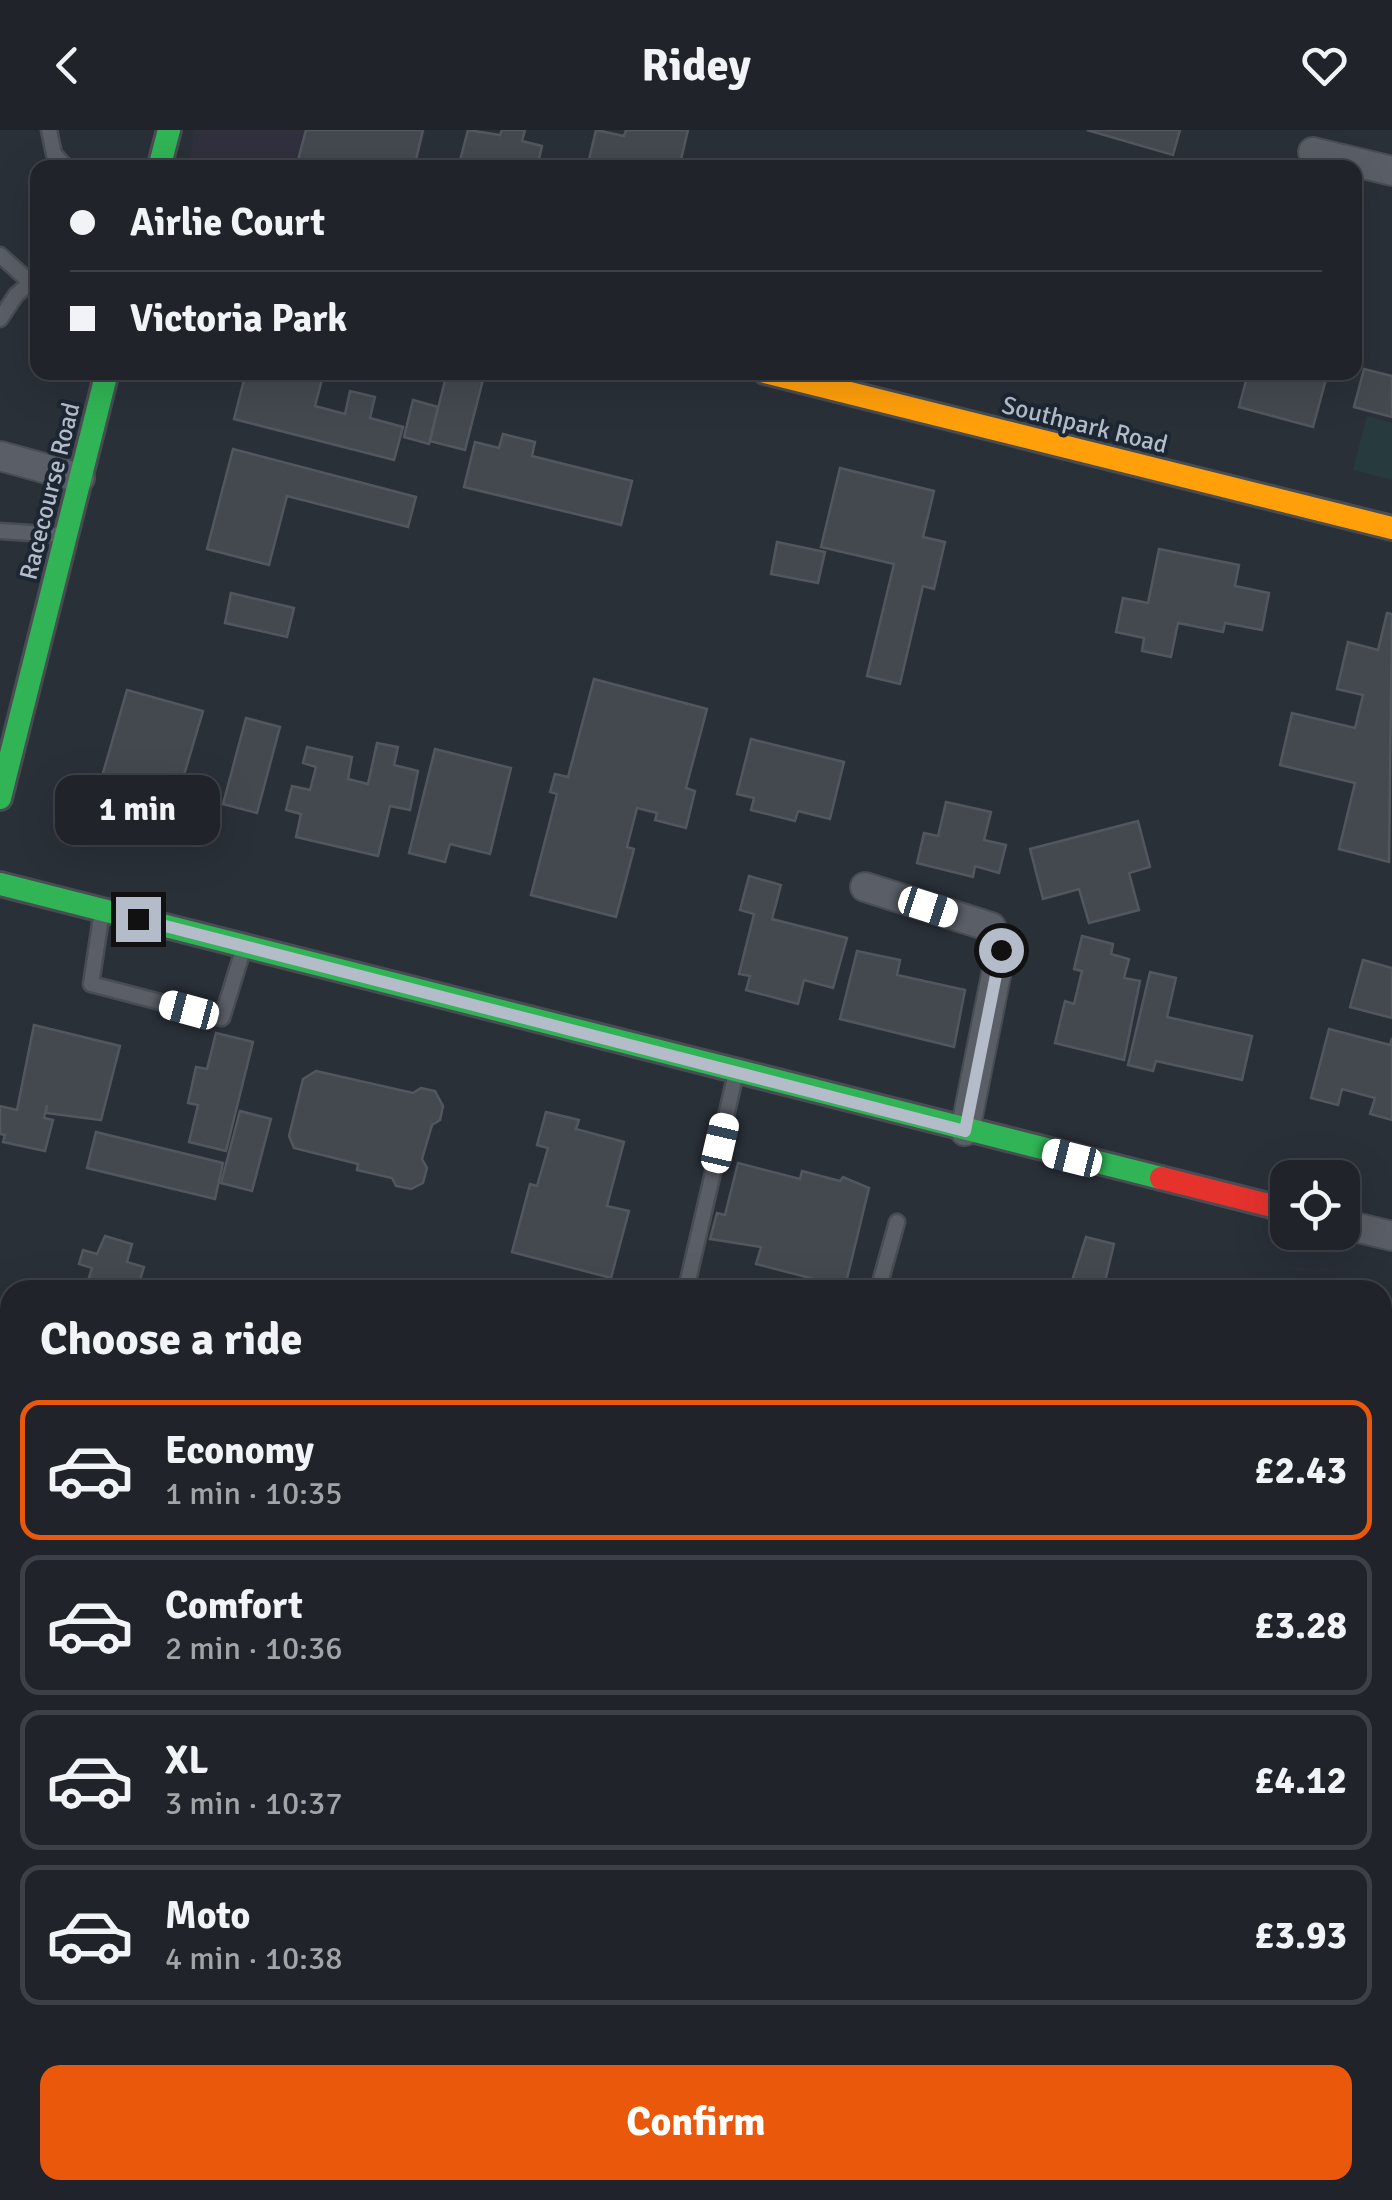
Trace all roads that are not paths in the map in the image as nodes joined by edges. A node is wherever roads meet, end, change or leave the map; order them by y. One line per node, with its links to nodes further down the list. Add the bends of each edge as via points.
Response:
1 (49, 130): 4 (lane)
2 (169, 130): 5 (street)
3 (1313, 152): 6 (street)
4 (60, 160)
5 (161, 160)
6 (1346, 160)
7 (1362, 164): 8 (street)
8 (1392, 171)
9 (0, 254): 10 (lane)
10 (30, 276)
11 (30, 284): 12 (lane)
12 (0, 320)
13 (105, 380): 16 (street, Racecourse Road)
14 (797, 380): 17 (street, Southpark Road)
15 (4, 453): 16 (street)
16 (80, 478): 19 (street, Racecourse Road)
17 (1392, 528)
18 (0, 531): 19 (lane)
19 (66, 536): 20 (street, Racecourse Road)
20 (6, 750): 21 (street, Racecourse Road)
21 (0, 798)
22 (0, 884): 24 (street)
23 (864, 887): 27 (street, via 991,927 1001,950)
24 (102, 910): 25 (street); 25 (lane, via 91,984 222,1018)
25 (244, 946): 26 (street)
26 (736, 1072): 27 (street); 32 (lane)
27 (965, 1131): 28 (street)
28 (1270, 1206)
29 (898, 1222): 33 (lane)
30 (1360, 1228): 31 (street)
31 (1392, 1236)
32 (688, 1280)
33 (881, 1280)

